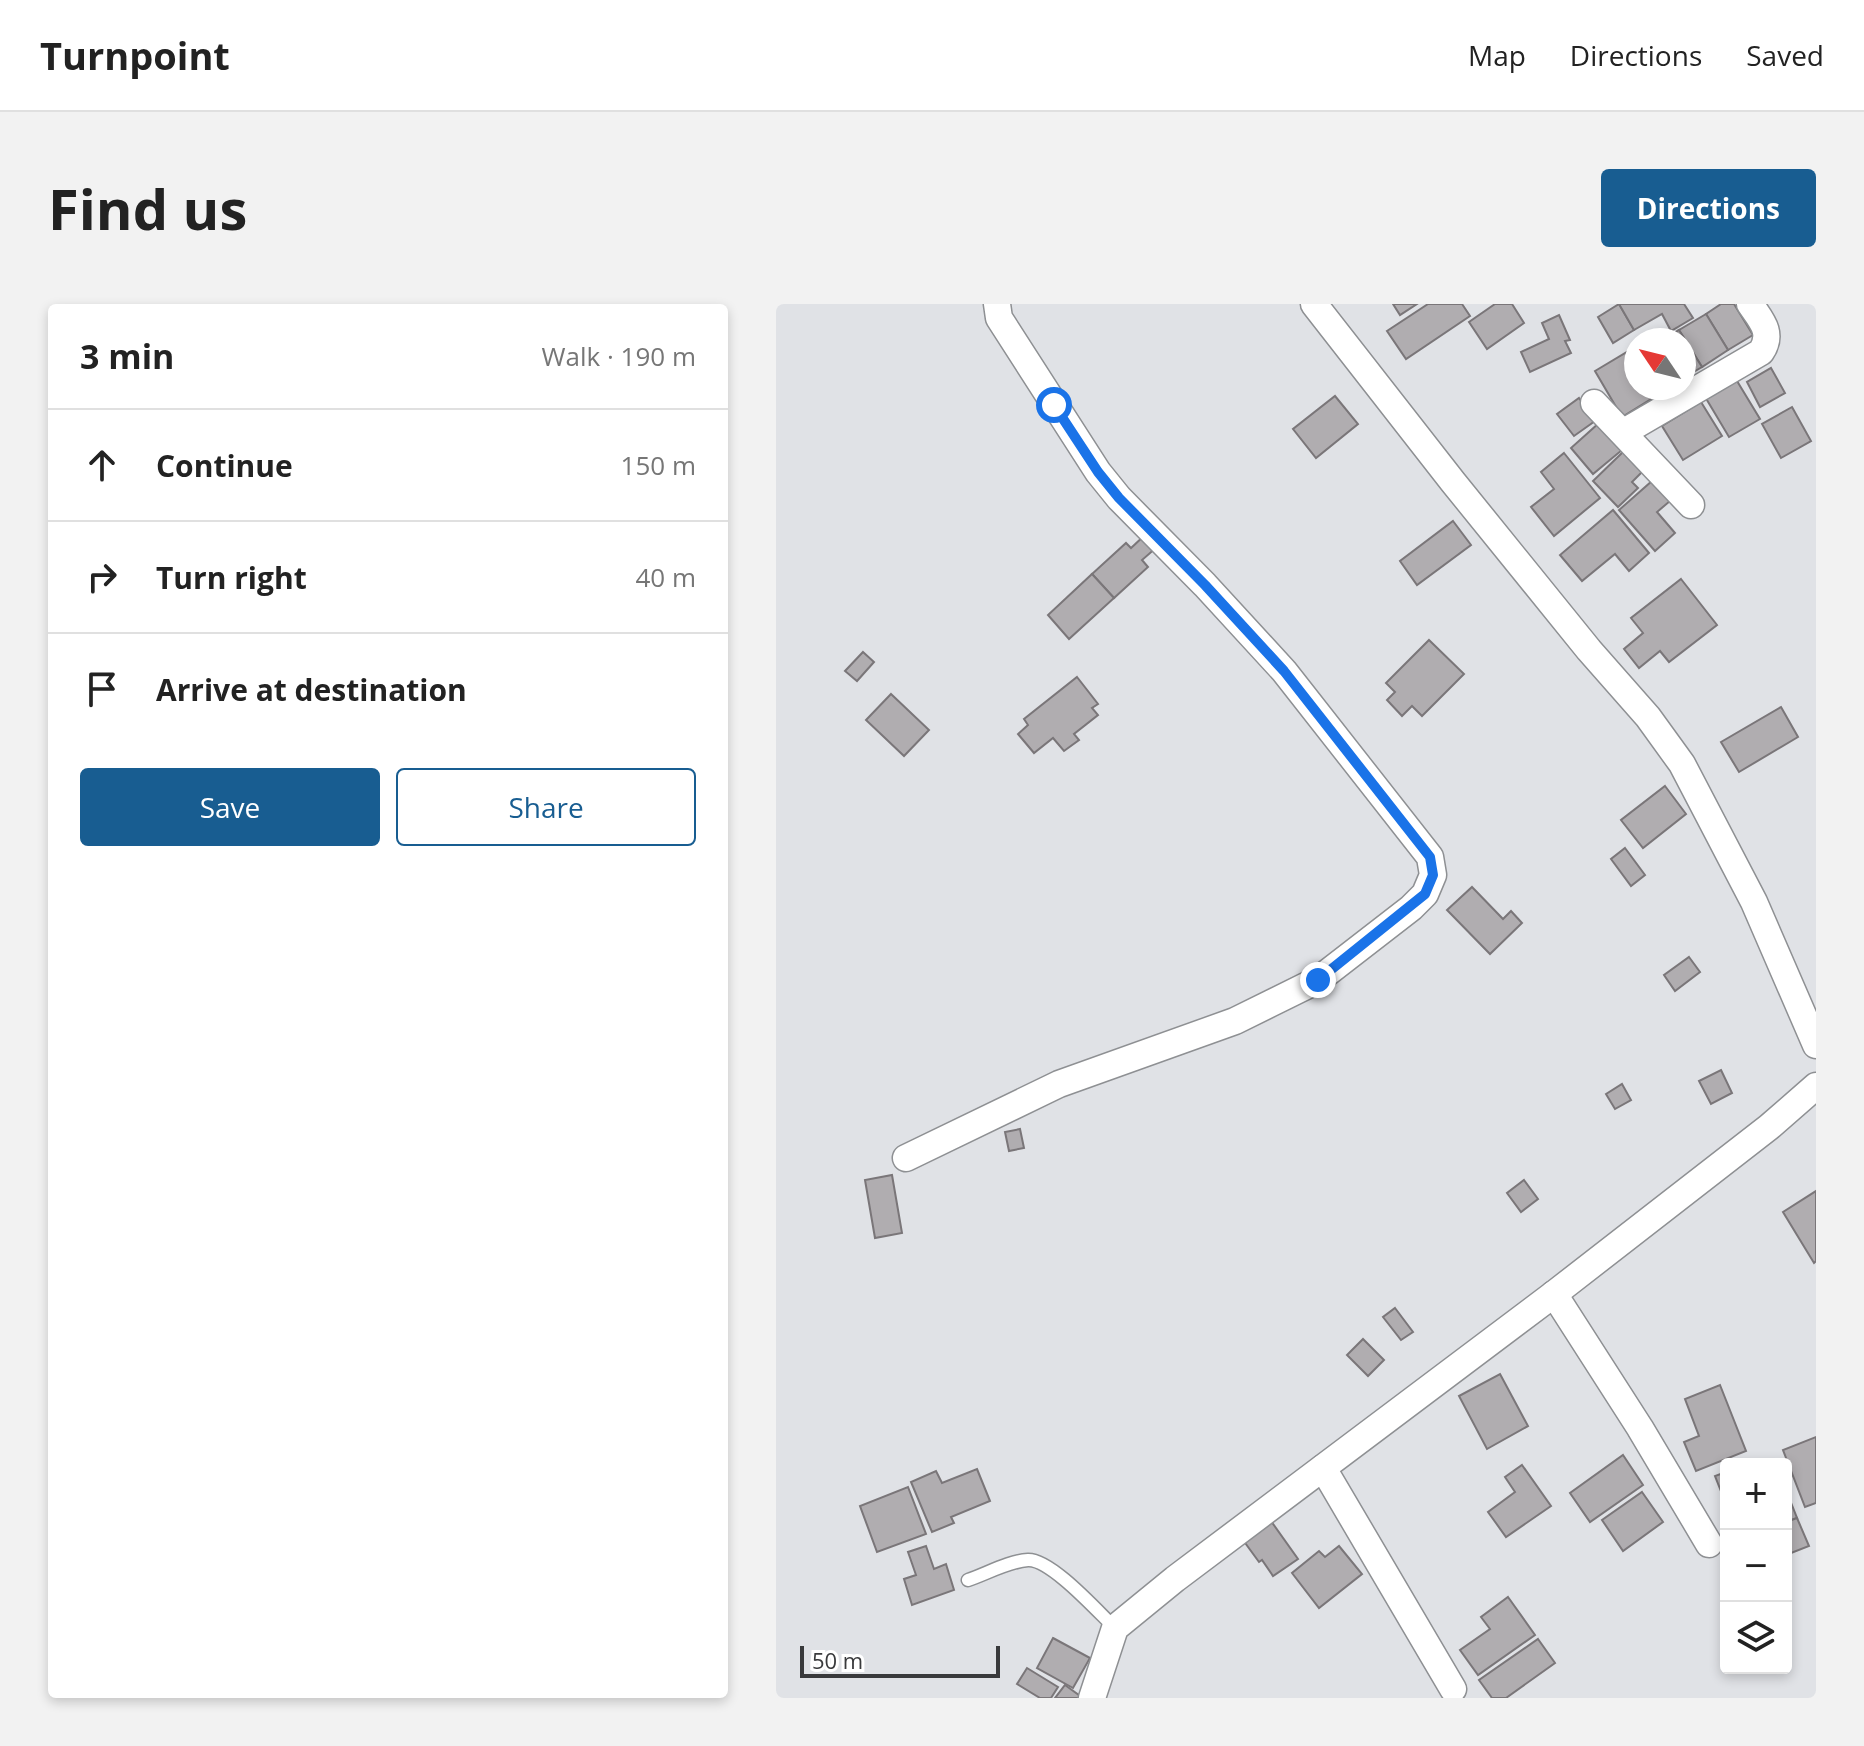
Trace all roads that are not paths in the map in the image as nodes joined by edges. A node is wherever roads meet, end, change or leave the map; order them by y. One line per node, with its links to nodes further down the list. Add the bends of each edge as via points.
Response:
1 (997, 304): 9 (street, via 999,318 1098,472 1284,671 1430,857 1433,875 1411,908 1318,980 1235,1021 1059,1084)
2 (1314, 304): 7 (street, via 1682,764 1754,902)
3 (1750, 304): 5 (street, via 1768,333 1761,352)
4 (1594, 403): 5 (street)
5 (1624, 432): 6 (street)
6 (1691, 505)
7 (1816, 1045)
8 (1816, 1086): 10 (street)
9 (906, 1158)
10 (1554, 1294): 11 (street); 12 (street)
11 (1323, 1468): 14 (street); 15 (street)
12 (1709, 1544)
13 (968, 1580): 14 (lane, via 1023,1561 1040,1563)
14 (1115, 1628): 16 (street)
15 (1453, 1689)
16 (1092, 1698)

